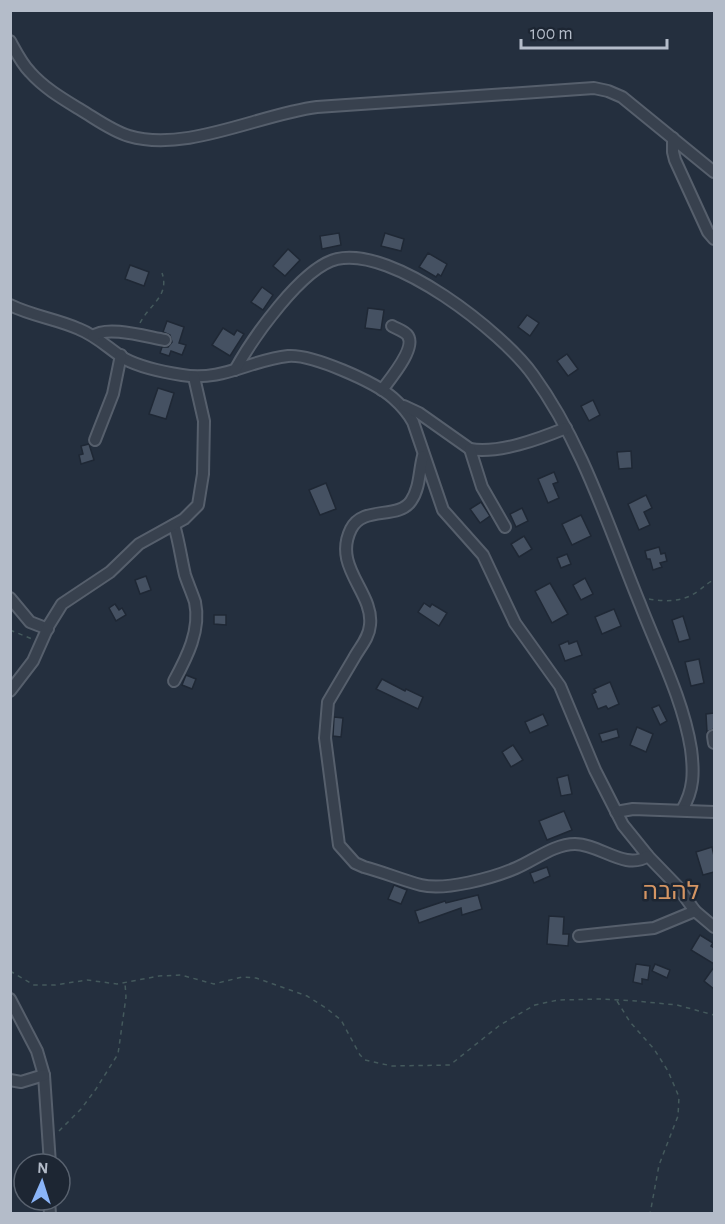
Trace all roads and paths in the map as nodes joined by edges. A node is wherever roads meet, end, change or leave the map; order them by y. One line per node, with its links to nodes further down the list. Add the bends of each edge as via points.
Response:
1 (10, 41): 2 (street, via 29,72 52,92 112,129 141,139 196,135 317,107 579,88 594,88 622,97)
2 (673, 138): 3 (street); 4 (street, via 675,160)
3 (714, 172)
4 (714, 239)
5 (162, 273): 8 (path, via 163,291 140,321)
6 (10, 305): 9 (street)
7 (392, 326): 14 (street, via 405,332 410,342 405,357)
8 (136, 335): 9 (street, via 112,331); 10 (street)
9 (93, 336): 11 (street)
10 (165, 340)
11 (121, 355): 13 (street, via 153,369); 17 (street, via 113,394)
12 (235, 370): 13 (street); 14 (street, via 275,358 298,356 319,361); 16 (street, via 269,318 309,275 338,259 364,260 434,289 491,331 532,374)
13 (194, 377): 20 (street, via 204,421 201,495 194,511)
14 (382, 390): 15 (street)
15 (401, 405): 18 (street); 19 (street, via 413,422)
16 (566, 428): 18 (street, via 494,449); 23 (street)
17 (95, 440)
18 (470, 449): 21 (street, via 483,488)
19 (424, 453): 31 (street, via 443,510 483,555 515,623 560,686); 33 (street, via 415,494 407,506 367,516 352,526 349,534 348,565 364,596 370,629 326,711 325,738 339,845 355,863 423,885 500,875 562,845 594,846 626,861 641,861)
20 (174, 525): 25 (street, via 139,544 110,572 62,604); 28 (street, via 196,613 193,641)
21 (505, 527)
22 (714, 580): 23 (path, via 685,598 662,602)
23 (637, 597): 30 (street, via 671,682 691,748 693,787)
24 (10, 598): 25 (street, via 30,622)
25 (48, 629): 27 (street)
26 (10, 630): 27 (path)
27 (42, 642): 29 (street)
28 (174, 681)
29 (10, 691)
30 (682, 810): 31 (street); 32 (street)
31 (616, 812): 33 (street)
32 (714, 812)
33 (648, 856): 34 (street, via 670,877)
34 (695, 911): 35 (street); 36 (street, via 654,928)
35 (714, 927)
36 (579, 936)
37 (10, 971): 38 (path, via 34,985 87,980)
38 (125, 982): 40 (path, via 181,975 214,984 256,978 308,996 341,1020 365,1060 393,1066 450,1065 500,1024 535,1005 558,1000); 44 (path, via 118,1053 81,1109)
39 (10, 999): 42 (street, via 37,1051)
40 (617, 1000): 41 (path, via 677,1005); 46 (path, via 654,1049 679,1097 678,1116 659,1165)
41 (714, 1015)
42 (44, 1075): 43 (street, via 21,1082); 44 (street)
43 (10, 1080)
44 (48, 1144): 45 (street)
45 (49, 1152)
46 (650, 1214)

